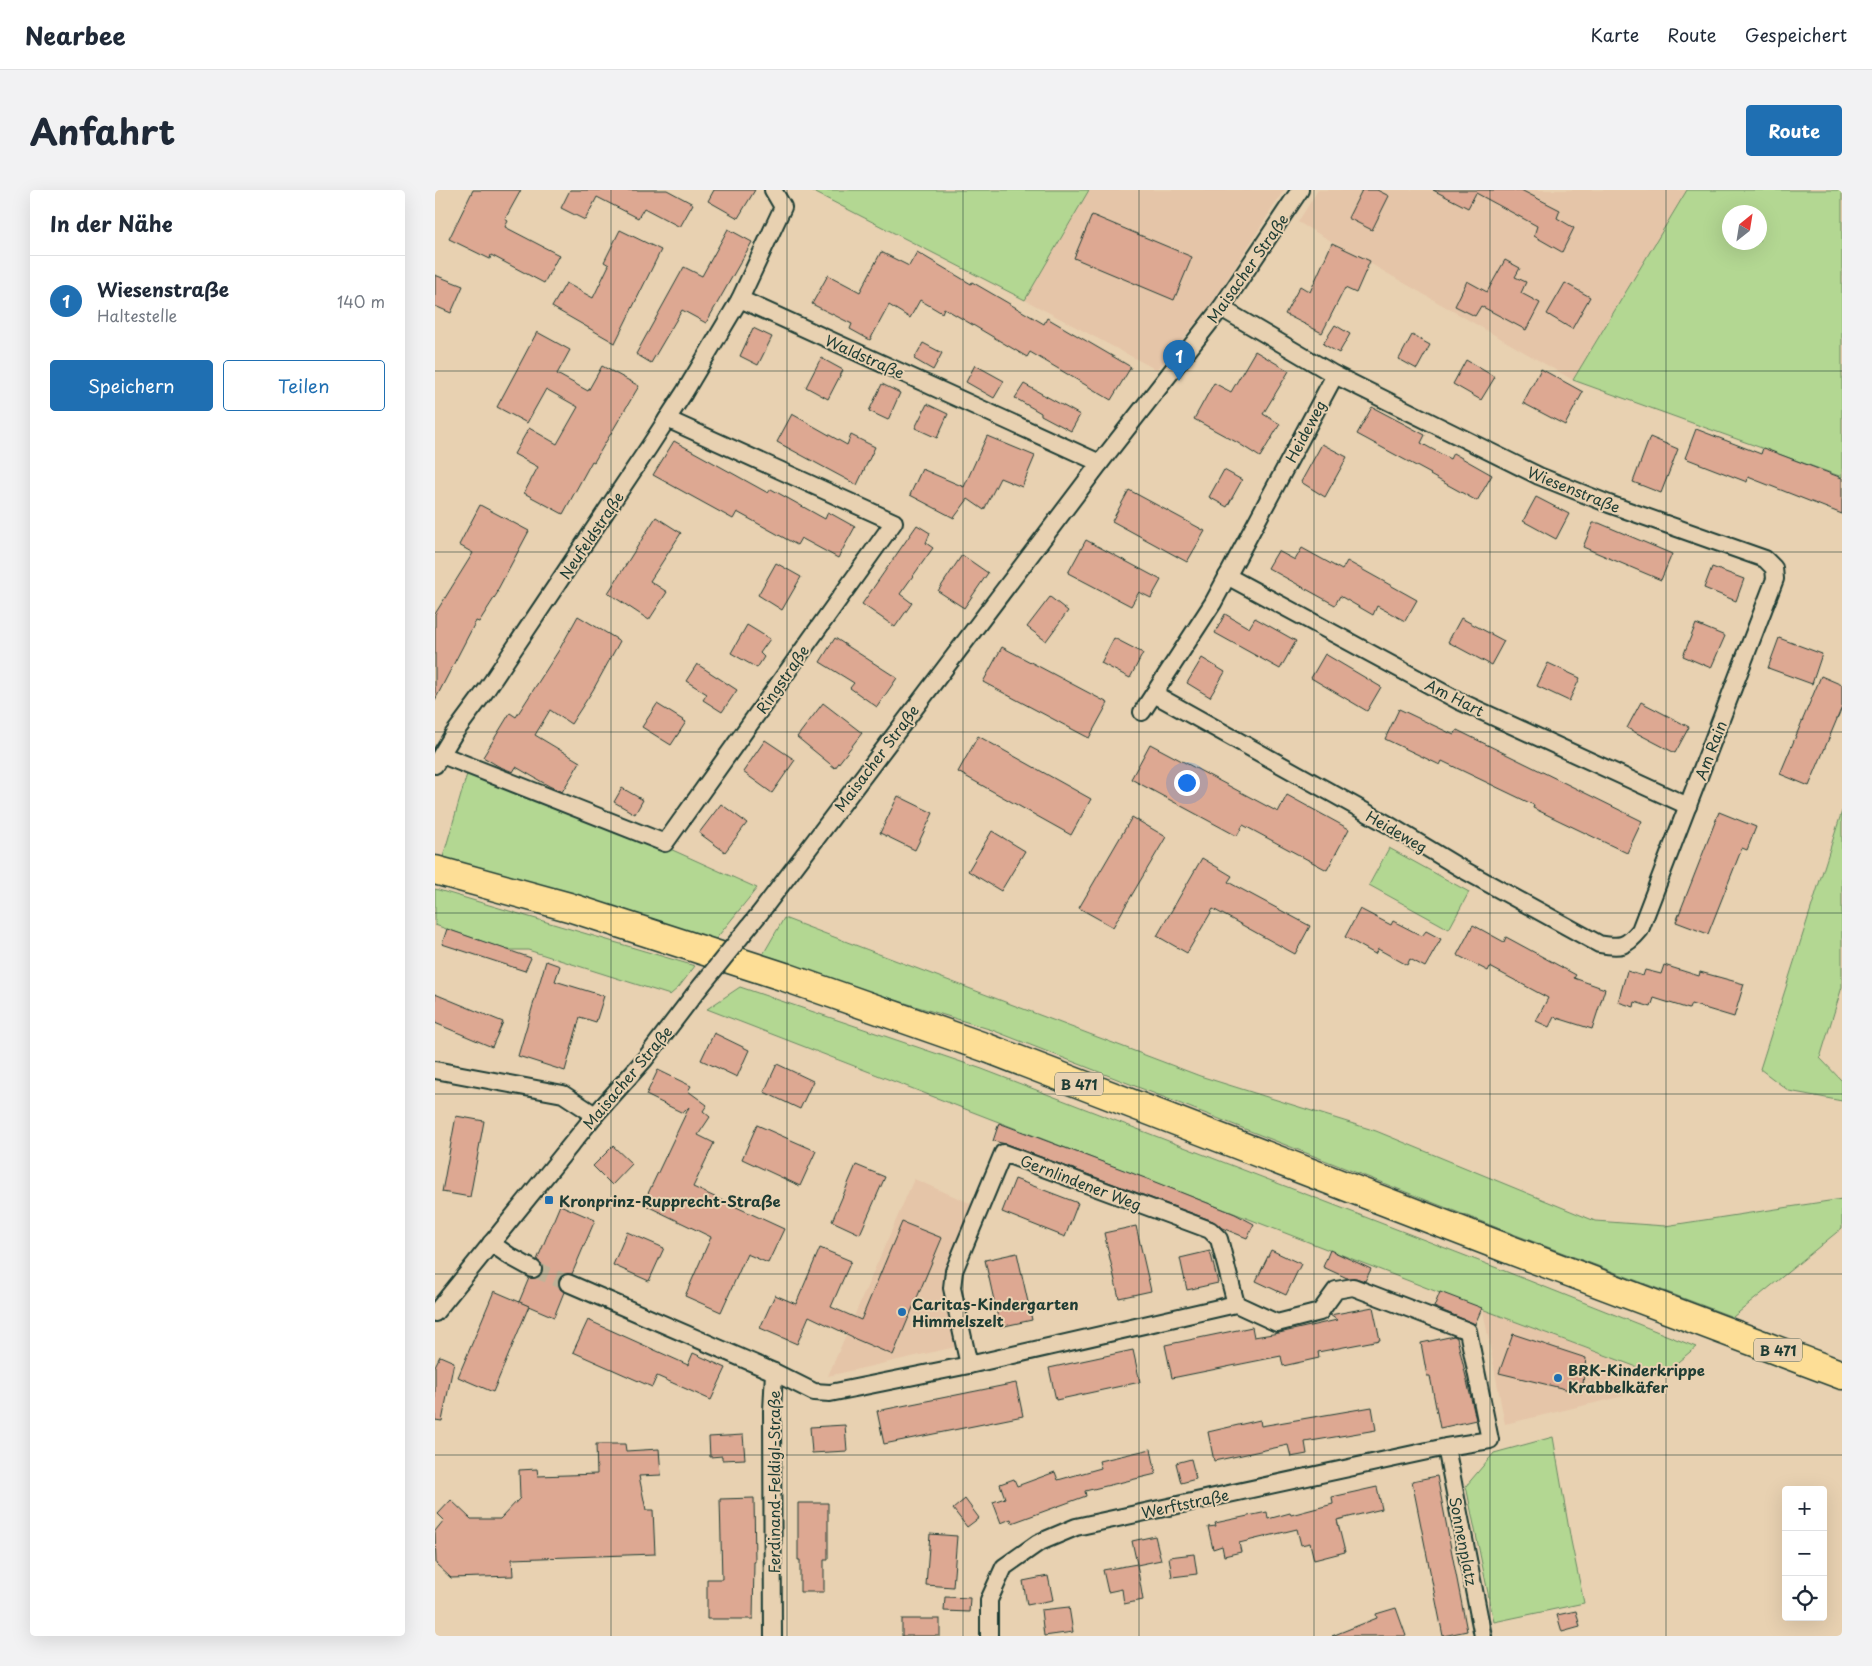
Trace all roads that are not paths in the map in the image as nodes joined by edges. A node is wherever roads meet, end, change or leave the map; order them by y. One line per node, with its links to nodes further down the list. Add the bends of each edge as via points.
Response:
1 (773, 190): 3 (street, via 783,207)
2 (1300, 190): 4 (street, Maisacher Straße)
3 (740, 299): 6 (street, Neufeldstraße); 7 (street, Waldstraße)
4 (1221, 308): 5 (street, Wiesenstraße); 7 (street, Maisacher Straße)
5 (1335, 375): 8 (street, Wiesenstraße, via 1539,476 1765,559); 9 (street, Heideweg)
6 (667, 419): 12 (street, Neufeldstraße); 12 (street, Ringstraße, via 894,522 665,843)
7 (1100, 463): 17 (street, Maisacher Straße, bridge, via 760,913 645,1059)
8 (1774, 568): 13 (street, Am Rain, via 1775,579)
9 (1227, 576): 10 (street, Heideweg); 13 (street, Am Hart, via 1459,701)
10 (1154, 694): 11 (street, Heideweg); 15 (street, Heideweg, via 1599,944 1615,947 1629,943)
11 (1142, 712)
12 (438, 760)
13 (1688, 806): 15 (street, Am Rain)
14 (435, 870): 25 (highway, B 471, via 569,906 987,1048)
15 (1641, 930)
16 (435, 1070): 17 (street, via 563,1094)
17 (595, 1116): 18 (street, Maisacher Straße)
18 (491, 1243): 19 (street, via 511,1258); 22 (street, Maisacher Straße)
19 (533, 1268)
20 (568, 1284): 24 (street, Ferdinand-Feldigl-Straße)
21 (1236, 1304): 23 (street); 23 (street, Gernlindener Weg, via 1219,1239 1210,1230 1003,1153 954,1271 952,1288); 26 (street, Werftstraße, via 1277,1323 1320,1312 1336,1290 1353,1287 1468,1331 1489,1440)
22 (435, 1313)
23 (969, 1365): 24 (street, via 830,1393 814,1392)
24 (774, 1372): 27 (street, Ferdinand-Feldigl-Straße, via 771,1411)
25 (1842, 1375)
26 (1446, 1447): 28 (street, Werftstraße, via 1076,1527 1038,1543 1004,1567 989,1600); 29 (street, Sonnenplatz)
27 (773, 1636)
28 (989, 1636)
29 (1483, 1636)

